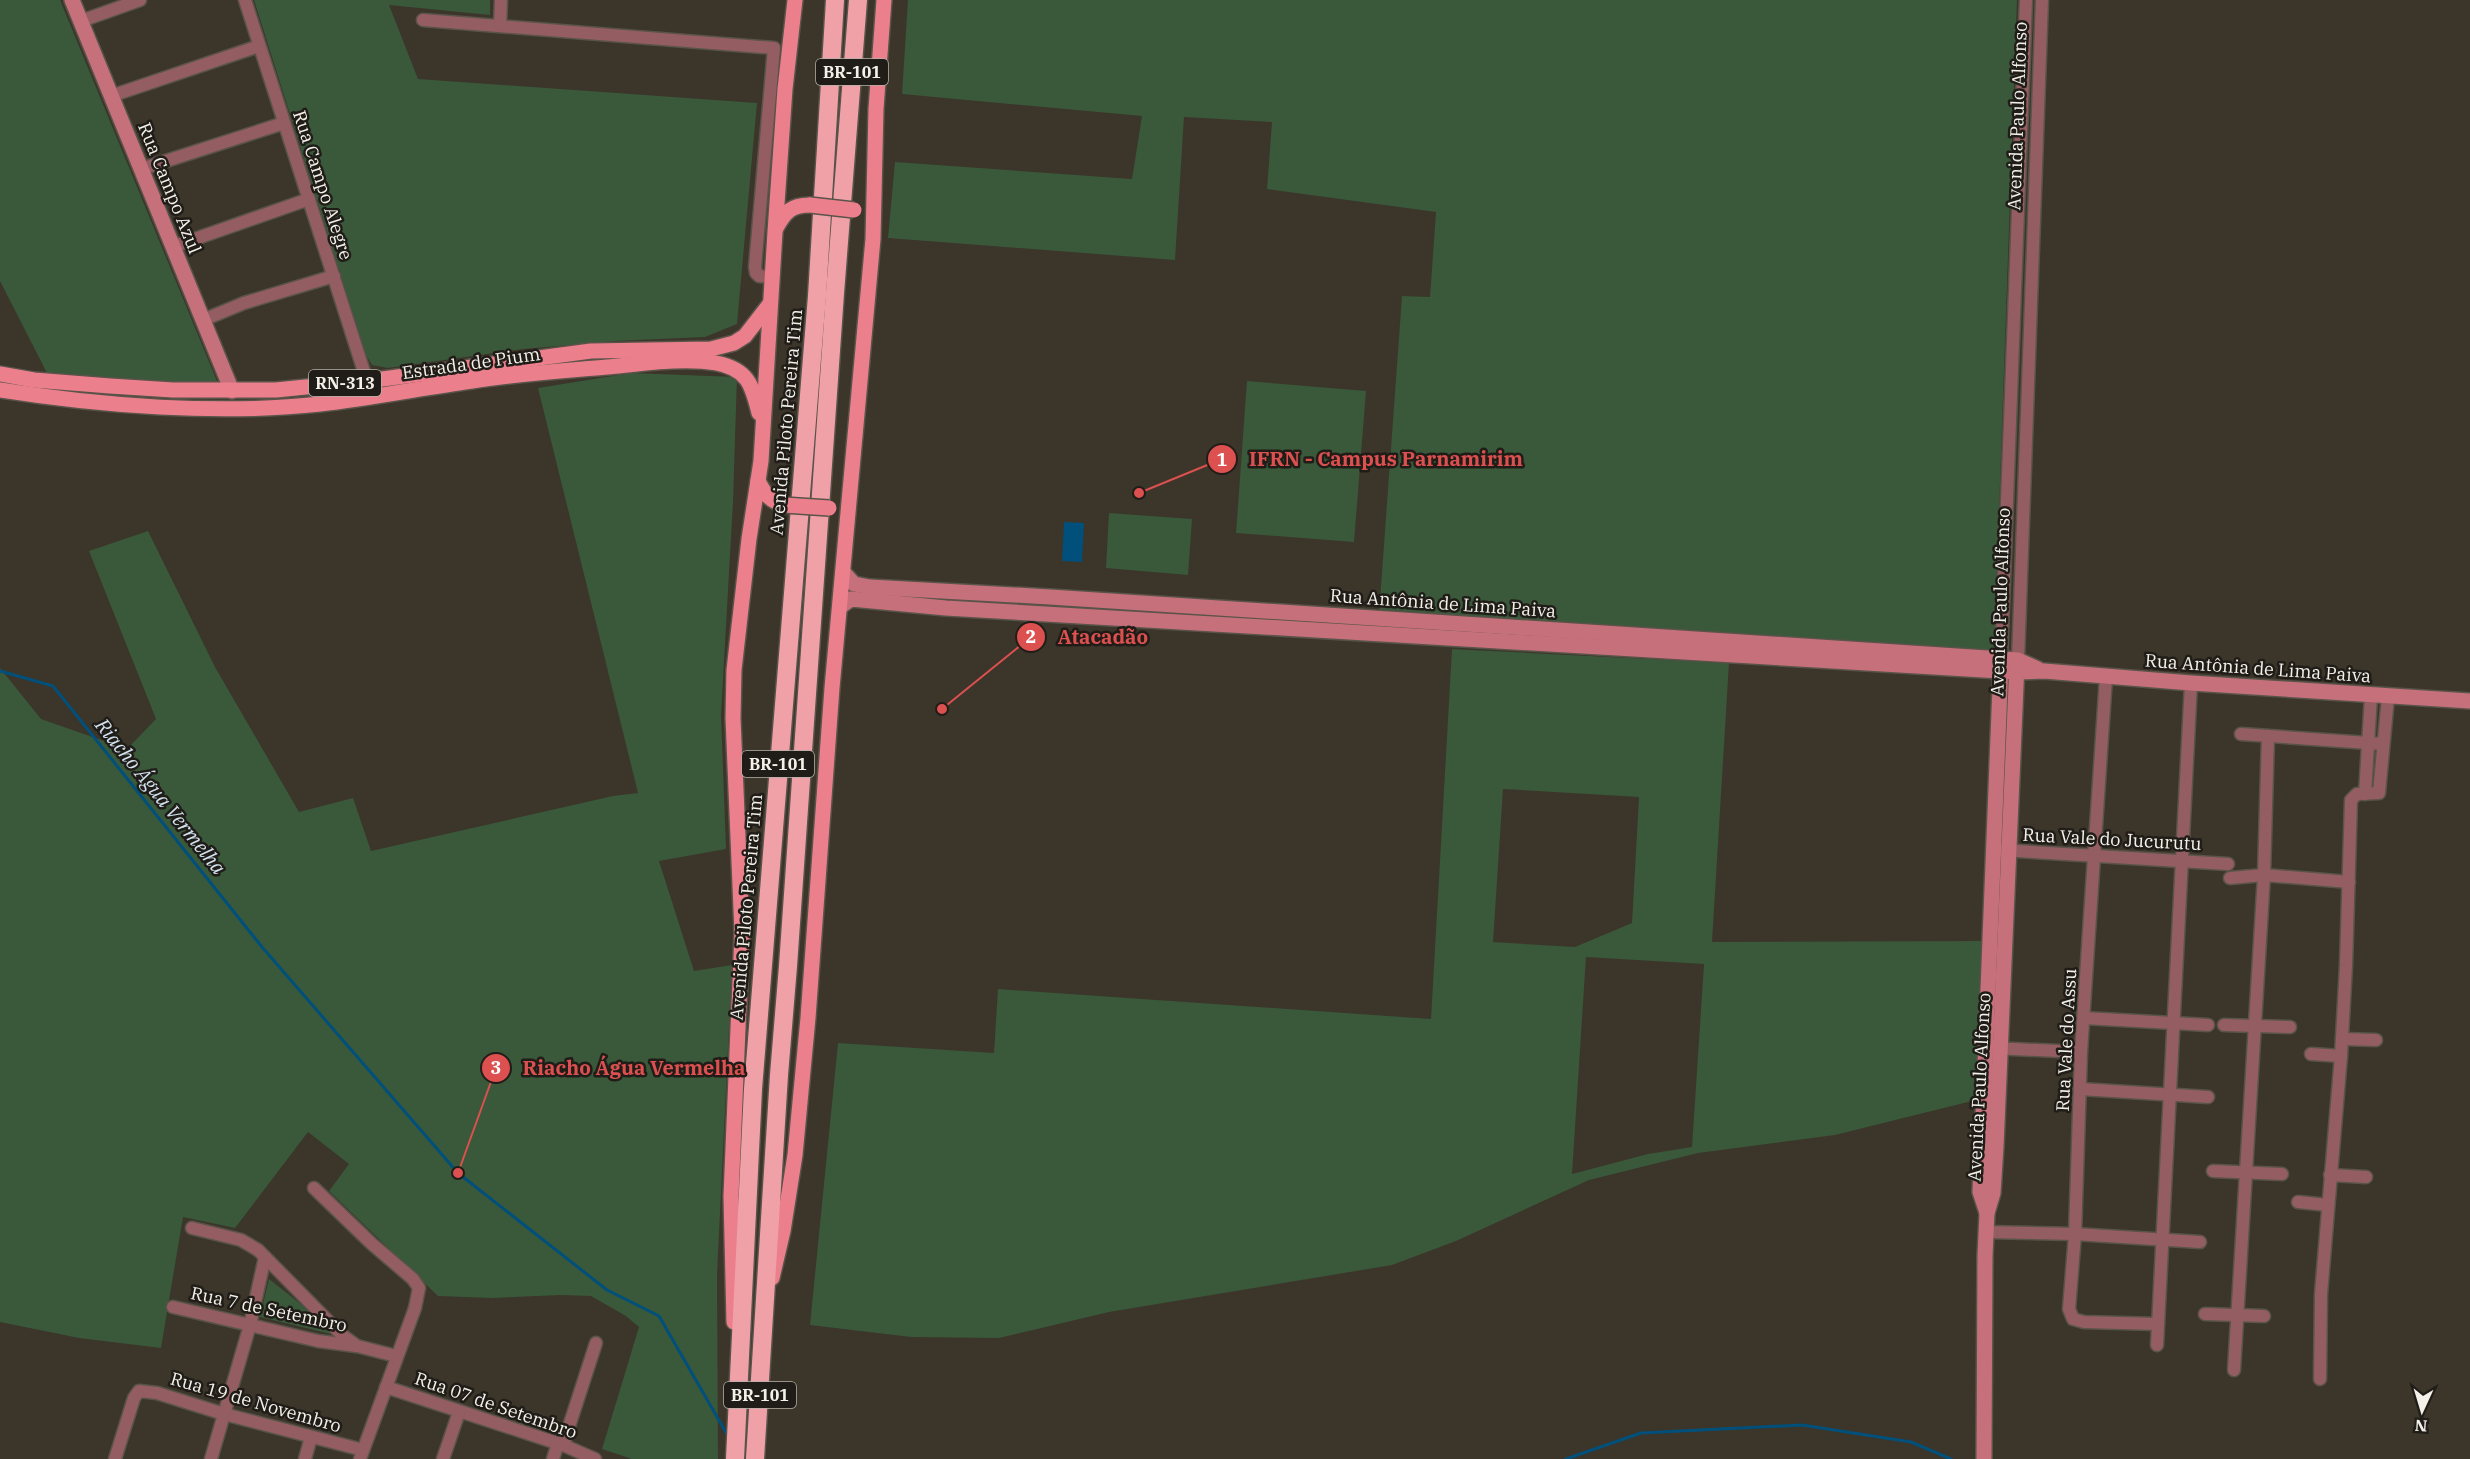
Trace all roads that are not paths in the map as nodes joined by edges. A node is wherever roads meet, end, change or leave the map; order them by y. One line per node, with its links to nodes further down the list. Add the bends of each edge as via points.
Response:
1 (72, 0): 12 (street, Rua Campo Azul)
2 (140, 0): 12 (street)
3 (246, 0): 14 (street, Rua Campo Alegre)
4 (501, 0): 13 (street)
5 (795, 0): 15 (main road)
6 (835, 0): 109 (highway, Avenida Piloto Pereira Tim / BR-101, via 809,406 759,1013)
7 (858, 0): 95 (highway, BR-101, via 779,1075)
8 (884, 0): 21 (main road)
9 (2026, 0): 27 (street, Avenida Paulo Alfonso)
10 (2042, 0): 28 (street, Avenida Paulo Alfonso)
11 (423, 20): 13 (street)
12 (81, 21): 16 (street, Rua Campo Azul)
13 (500, 26): 15 (street)
14 (259, 46): 16 (street); 17 (street, Rua Campo Alegre)
15 (782, 49): 20 (main road); 24 (street, via 755,267 759,276)
16 (111, 96): 18 (street, Rua Campo Azul)
17 (284, 123): 18 (street); 19 (street, Rua Campo Alegre)
18 (141, 169): 22 (street, Rua Campo Azul)
19 (309, 199): 22 (street); 23 (street, Rua Campo Alegre)
20 (775, 232): 21 (main road, bridge, via 790,209 810,205 854,210 867,221); 24 (main road)
21 (873, 239): 35 (main road)
22 (172, 247): 26 (street, Rua Campo Azul)
23 (334, 276): 26 (street, via 244,303); 30 (street, Rua Campo Alegre)
24 (771, 277): 25 (main road)
25 (769, 305): 30 (main road, Estrada de Pium / RN-313, via 749,332 734,343 719,347 591,351); 33 (main road)
26 (203, 320): 32 (street, Rua Campo Azul)
27 (2013, 346): 28 (street); 42 (street, Avenida Paulo Alfonso)
28 (2029, 346): 43 (street, Avenida Paulo Alfonso)
29 (0, 374): 32 (main road, Estrada de Pium / RN-313, via 110,386)
30 (367, 381): 32 (main road, Estrada de Pium / RN-313)
31 (0, 390): 33 (main road, Estrada de Pium / RN-313, via 161,405 272,408 521,375 637,364 715,363 745,375 754,392)
32 (232, 391)
33 (762, 429): 34 (main road)
34 (758, 481): 35 (main road, bridge, via 770,500 784,505 829,508 842,505); 109 (main road, via 734,670 742,933 731,1196)
35 (851, 490): 36 (main road)
36 (843, 572): 37 (street, Rua Antônia de Lima Paiva, via 858,585); 39 (main road)
37 (978, 593): 38 (street, Rua Antônia de Lima Paiva); 40 (street)
38 (1128, 602): 41 (street); 42 (street, Rua Antônia de Lima Paiva)
39 (840, 606): 40 (street, Rua Antônia de Lima Paiva, via 851,600); 95 (main road, via 795,1155)
40 (977, 610): 41 (street, Rua Antônia de Lima Paiva)
41 (1126, 619): 42 (street, Rua Antônia de Lima Paiva)
42 (2001, 665): 43 (street, Rua Antônia de Lima Paiva); 53 (street, Avenida Paulo Alfonso)
43 (2017, 666): 44 (street, Rua Antônia de Lima Paiva); 53 (street, Avenida Paulo Alfonso)
44 (2106, 677): 45 (street, Rua Antônia de Lima Paiva); 58 (street, Rua Vale do Assu)
45 (2191, 683): 46 (street, Rua Antônia de Lima Paiva); 59 (street)
46 (2371, 696): 47 (street, Rua Antônia de Lima Paiva); 51 (street)
47 (2388, 697): 48 (street, Rua Antônia de Lima Paiva); 52 (street)
48 (2470, 701)
49 (2241, 734): 50 (street)
50 (2268, 736): 51 (street); 61 (street)
51 (2369, 743): 52 (street); 54 (street)
52 (2383, 744): 55 (street)
53 (2005, 764): 57 (street, Avenida Paulo Alfonso)
54 (2367, 768): 55 (street); 56 (street)
55 (2381, 768): 56 (street, via 2379,794)
56 (2365, 794): 63 (street, via 2355,795 2351,800)
57 (2001, 850): 58 (street, Rua Vale do Jucurutu); 72 (street, Avenida Paulo Alfonso); 73 (street, Avenida Paulo Alfonso)
58 (2095, 856): 59 (street, Rua Vale do Jucurutu); 64 (street, Rua Vale do Assu)
59 (2181, 861): 60 (street, Rua Vale do Jucurutu); 65 (street)
60 (2228, 864)
61 (2264, 875): 62 (street); 63 (street); 68 (street)
62 (2230, 878)
63 (2349, 882): 70 (street)
64 (2084, 1018): 65 (street); 74 (street, Rua Vale do Assu)
65 (2173, 1023): 66 (street); 78 (street)
66 (2208, 1024)
67 (2224, 1025): 68 (street)
68 (2255, 1025): 69 (street); 81 (street)
69 (2290, 1027)
70 (2342, 1039): 71 (street); 76 (street)
71 (2376, 1040)
72 (1985, 1047): 73 (street); 88 (street, Avenida Paulo Alfonso, via 1980,1192)
73 (2001, 1048): 74 (street); 88 (street, Avenida Paulo Alfonso, via 1994,1193)
74 (2081, 1052): 77 (street, Rua Vale do Assu)
75 (2311, 1054): 76 (street)
76 (2341, 1056): 83 (street)
77 (2080, 1089): 78 (street); 91 (street, Rua Vale do Assu)
78 (2169, 1094): 79 (street); 92 (street)
79 (2208, 1097)
80 (2213, 1171): 81 (street)
81 (2246, 1172): 82 (street); 98 (street)
82 (2282, 1174)
83 (2330, 1175): 84 (street); 87 (street)
84 (2366, 1177)
85 (314, 1188): 105 (street, via 417,1284 419,1293)
86 (2298, 1202): 87 (street)
87 (2328, 1205): 107 (street)
88 (1986, 1213): 90 (street)
89 (192, 1228): 94 (street, via 241,1240)
90 (1986, 1232): 91 (street); 123 (street)
91 (2075, 1233): 92 (street); 100 (street, Rua Vale do Assu, via 2069,1309 2073,1319)
92 (2162, 1240): 93 (street); 100 (street)
93 (2200, 1242)
94 (265, 1257): 101 (street); 104 (street)
95 (766, 1306): 122 (highway, BR-101)
96 (173, 1307): 101 (street, Rua 7 de Setembro)
97 (2205, 1314): 98 (street)
98 (2237, 1315): 99 (street); 106 (street)
99 (2264, 1316)
100 (2158, 1324): 103 (street)
101 (250, 1325): 104 (street, Rua 7 de Setembro); 111 (street)
102 (596, 1343): 113 (street)
103 (2157, 1345)
104 (357, 1346): 105 (street, Rua 7 de Setembro)
105 (396, 1356): 108 (street)
106 (2234, 1370)
107 (2320, 1379)
108 (386, 1387): 110 (street, Rua 07 de Setembro); 114 (street)
109 (737, 1387): 121 (highway, Avenida Piloto Pereira Tim / BR-101)
110 (459, 1412): 113 (street, Rua 07 de Setembro); 118 (street)
111 (224, 1414): 112 (street, Rua 19 de Novembro); 115 (street, Rua 19 de Novembro, via 170,1396 139,1391); 116 (street)
112 (311, 1437): 114 (street, Rua 19 de Novembro); 117 (street)
113 (560, 1444): 119 (street); 120 (street, Rua 07 de Setembro)
114 (361, 1454)
115 (115, 1459)
116 (211, 1459)
117 (305, 1459)
118 (443, 1459)
119 (553, 1459)
120 (595, 1459)
121 (735, 1459)
122 (755, 1459)
123 (1984, 1459)

